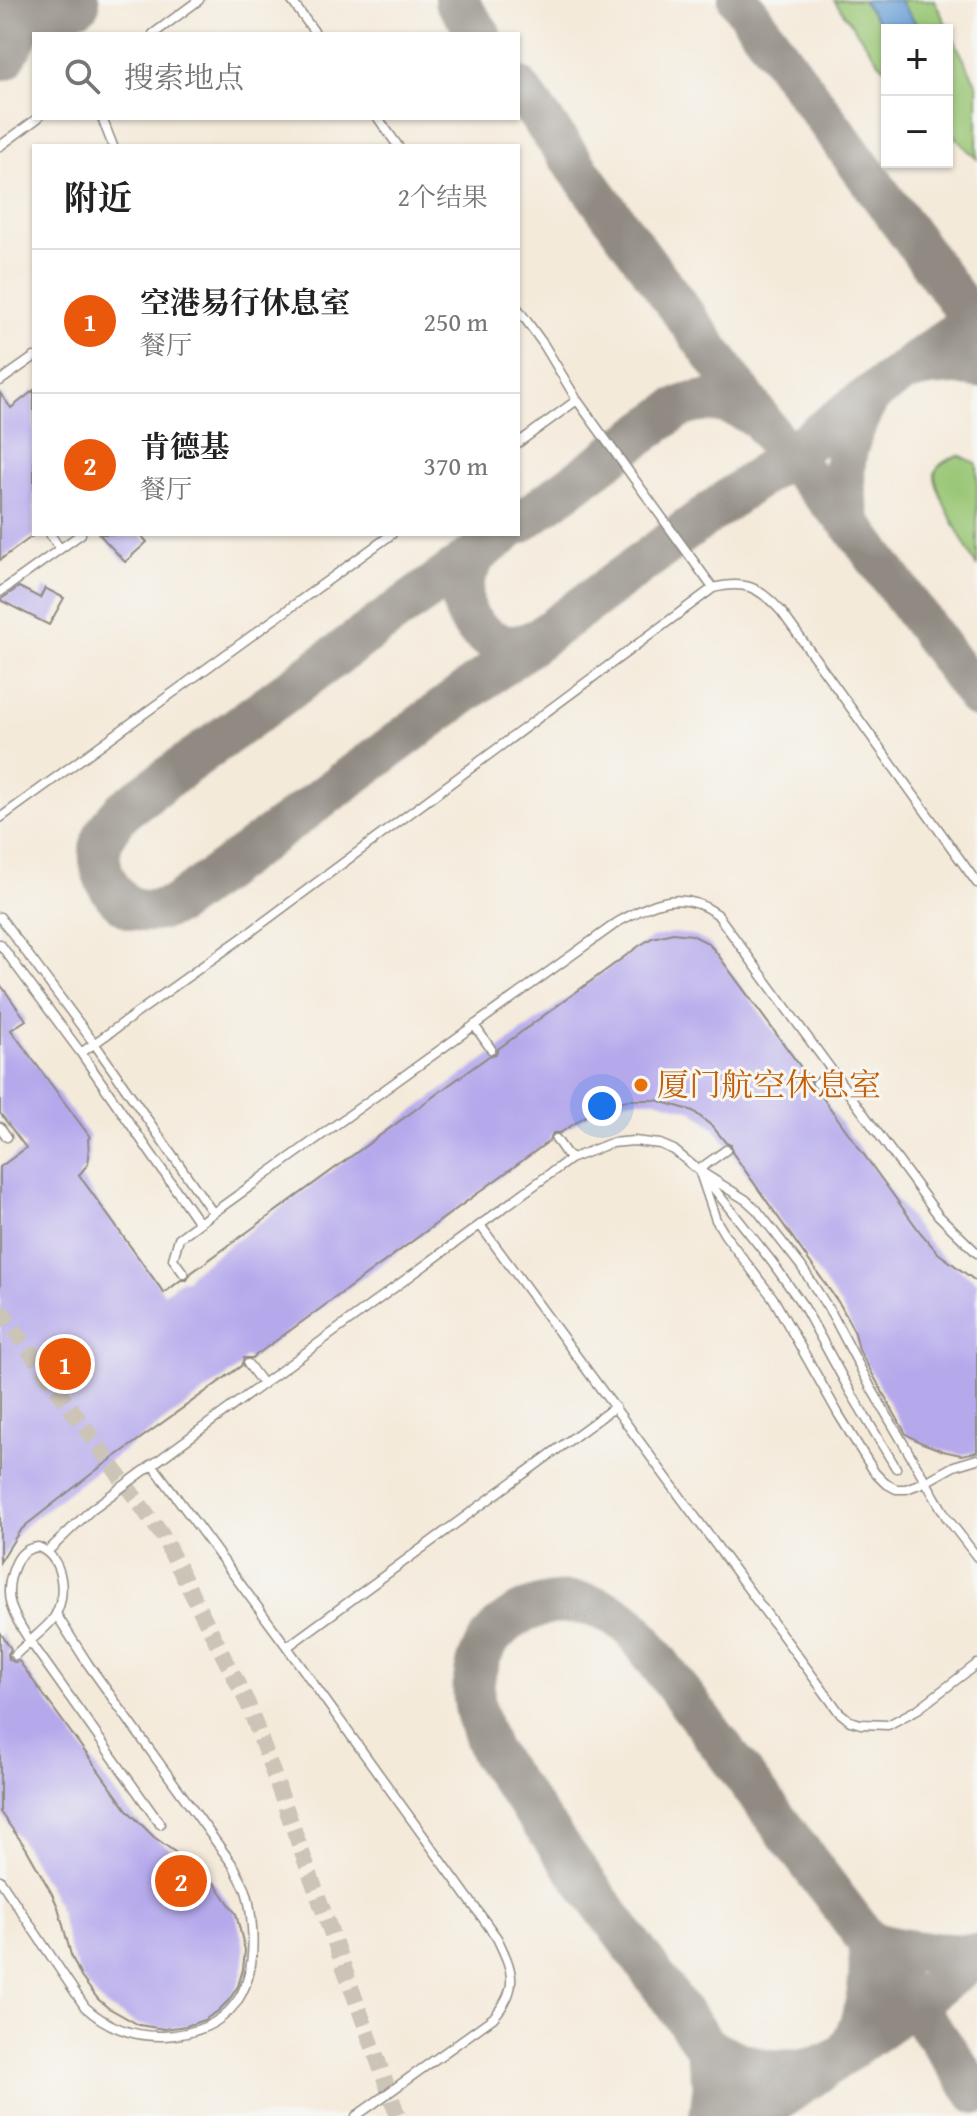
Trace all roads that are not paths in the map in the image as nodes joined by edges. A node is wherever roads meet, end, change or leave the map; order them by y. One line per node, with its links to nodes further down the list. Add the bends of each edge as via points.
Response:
1 (199, 0): 3 (lane)
2 (291, 0): 4 (lane)
3 (156, 32)
4 (315, 32)
5 (35, 120): 10 (lane)
6 (103, 120): 8 (lane)
7 (379, 120): 9 (lane)
8 (112, 144)
9 (397, 144)
10 (0, 146)
11 (520, 312): 14 (lane)
12 (32, 358): 13 (lane)
13 (0, 381)
14 (577, 400): 15 (lane); 20 (lane)
15 (520, 442)
16 (51, 536): 19 (lane)
17 (78, 536): 19 (lane)
18 (389, 536): 22 (lane)
19 (60, 549): 21 (lane)
20 (713, 588): 23 (lane, via 750,586 781,611); 27 (lane)
21 (0, 592)
22 (0, 818)
23 (977, 883)
24 (0, 917): 27 (lane)
25 (0, 944): 29 (lane)
26 (474, 1025): 28 (lane); 30 (lane, via 618,922 655,905 691,900 717,914); 38 (lane)
27 (94, 1043): 29 (lane); 38 (lane)
28 (491, 1049)
29 (81, 1053): 39 (lane)
30 (833, 1072): 31 (lane); 41 (lane, via 938,1215)
31 (817, 1083)
32 (0, 1127): 33 (lane)
33 (7, 1137)
34 (556, 1139): 36 (lane)
35 (726, 1150): 37 (lane)
36 (570, 1159): 37 (lane, via 611,1143 634,1141 674,1150); 40 (lane)
37 (698, 1170): 48 (lane, via 804,1307); 49 (lane, via 757,1210 801,1266); 49 (lane, via 716,1220 779,1308 875,1473 896,1489)
38 (213, 1213): 39 (lane)
39 (199, 1223): 42 (lane, via 179,1238 173,1259)
40 (480, 1225): 44 (lane); 45 (lane)
41 (977, 1253)
42 (184, 1274)
43 (248, 1364): 44 (lane)
44 (263, 1384): 47 (lane)
45 (615, 1407): 54 (lane); 56 (lane, via 850,1721 888,1725)
46 (977, 1459): 49 (lane)
47 (152, 1464): 50 (lane); 54 (lane)
48 (896, 1468)
49 (927, 1481): 51 (lane)
50 (48, 1551): 52 (lane, via 62,1589); 53 (lane, via 31,1548 18,1557 11,1573 8,1594)
51 (977, 1557)
52 (56, 1614): 53 (lane); 58 (lane, via 235,1868 251,1910 253,1942 238,2002 205,2028 174,2035 128,2033 112,2026 85,2007)
53 (30, 1641): 55 (lane); 57 (lane)
54 (287, 1647): 59 (lane, via 497,1938 509,1962 510,1993 493,2018)
55 (15, 1655)
56 (977, 1664)
57 (160, 1824)
58 (0, 1880)
59 (356, 2116)

